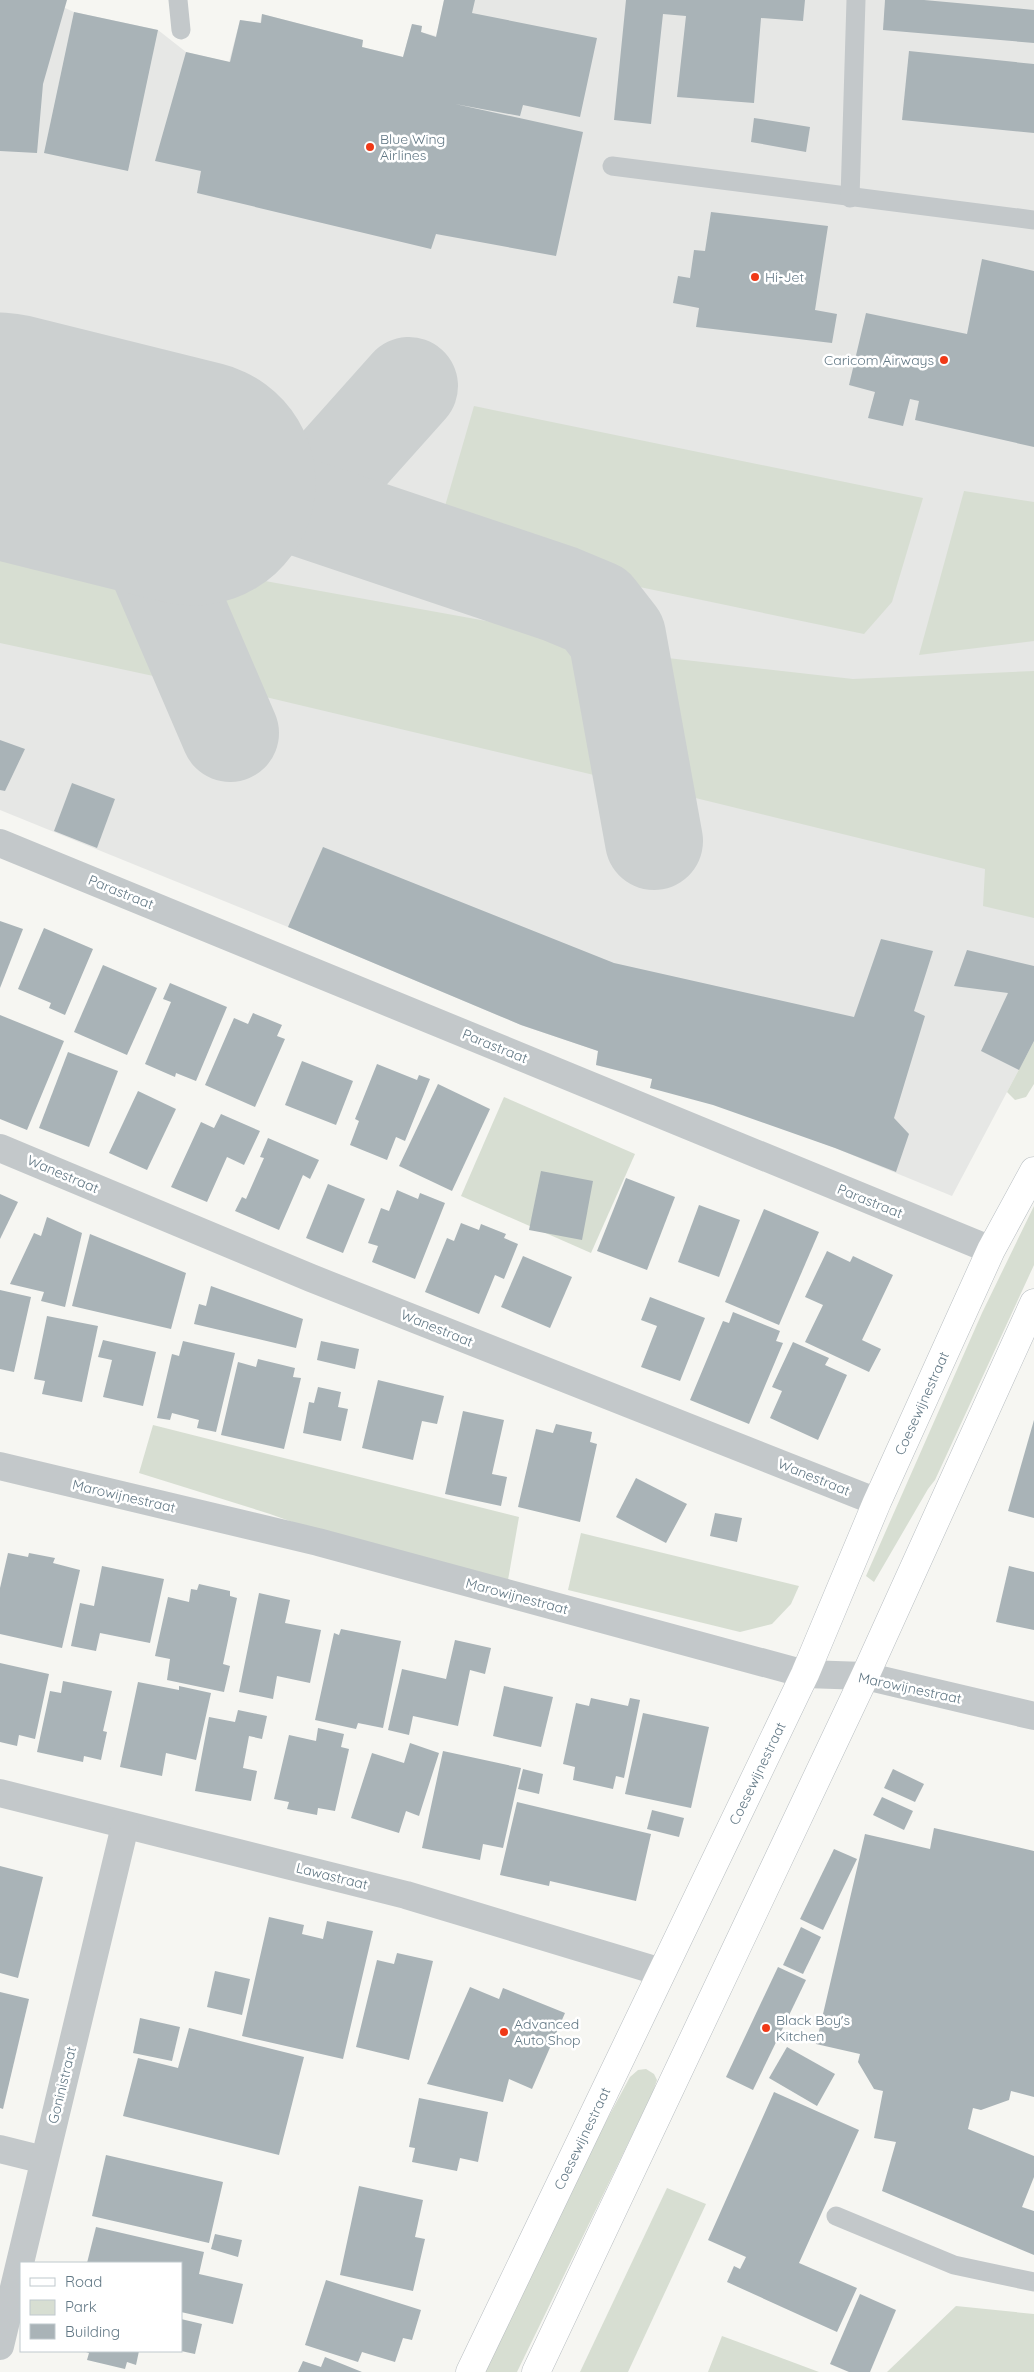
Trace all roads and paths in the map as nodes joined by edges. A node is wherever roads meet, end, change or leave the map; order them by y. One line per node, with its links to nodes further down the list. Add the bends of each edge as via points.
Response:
1 (178, 0): 3 (lane)
2 (856, 0): 5 (lane)
3 (181, 30)
4 (612, 166): 5 (lane)
5 (850, 198): 6 (lane)
6 (1034, 220)
7 (0, 842): 10 (street, Parastraat)
8 (0, 1148): 13 (street, Wanestraat, via 311,1278)
9 (1034, 1171): 10 (main road, Coesewijnestraat)
10 (990, 1250): 13 (main road, Coesewijnestraat)
11 (1034, 1303): 15 (main road)
12 (0, 1466): 14 (street, Marowijnestraat, via 318,1542)
13 (877, 1502): 14 (main road, Coesewijnestraat)
14 (805, 1674): 15 (street, Marowijnestraat); 19 (main road, Coesewijnestraat)
15 (865, 1676): 16 (street, Marowijnestraat); 26 (main road)
16 (1034, 1716)
17 (0, 1793): 18 (street, Lawastraat)
18 (125, 1826): 19 (street, Lawastraat, via 406,1894); 21 (street, Goninistraat)
19 (661, 1972): 25 (main road, Coesewijnestraat)
20 (0, 2149): 21 (street)
21 (44, 2160): 24 (street, Goninistraat)
22 (836, 2216): 23 (lane, via 954,2265)
23 (1034, 2282)
24 (0, 2346)
25 (470, 2372)
26 (536, 2372)

